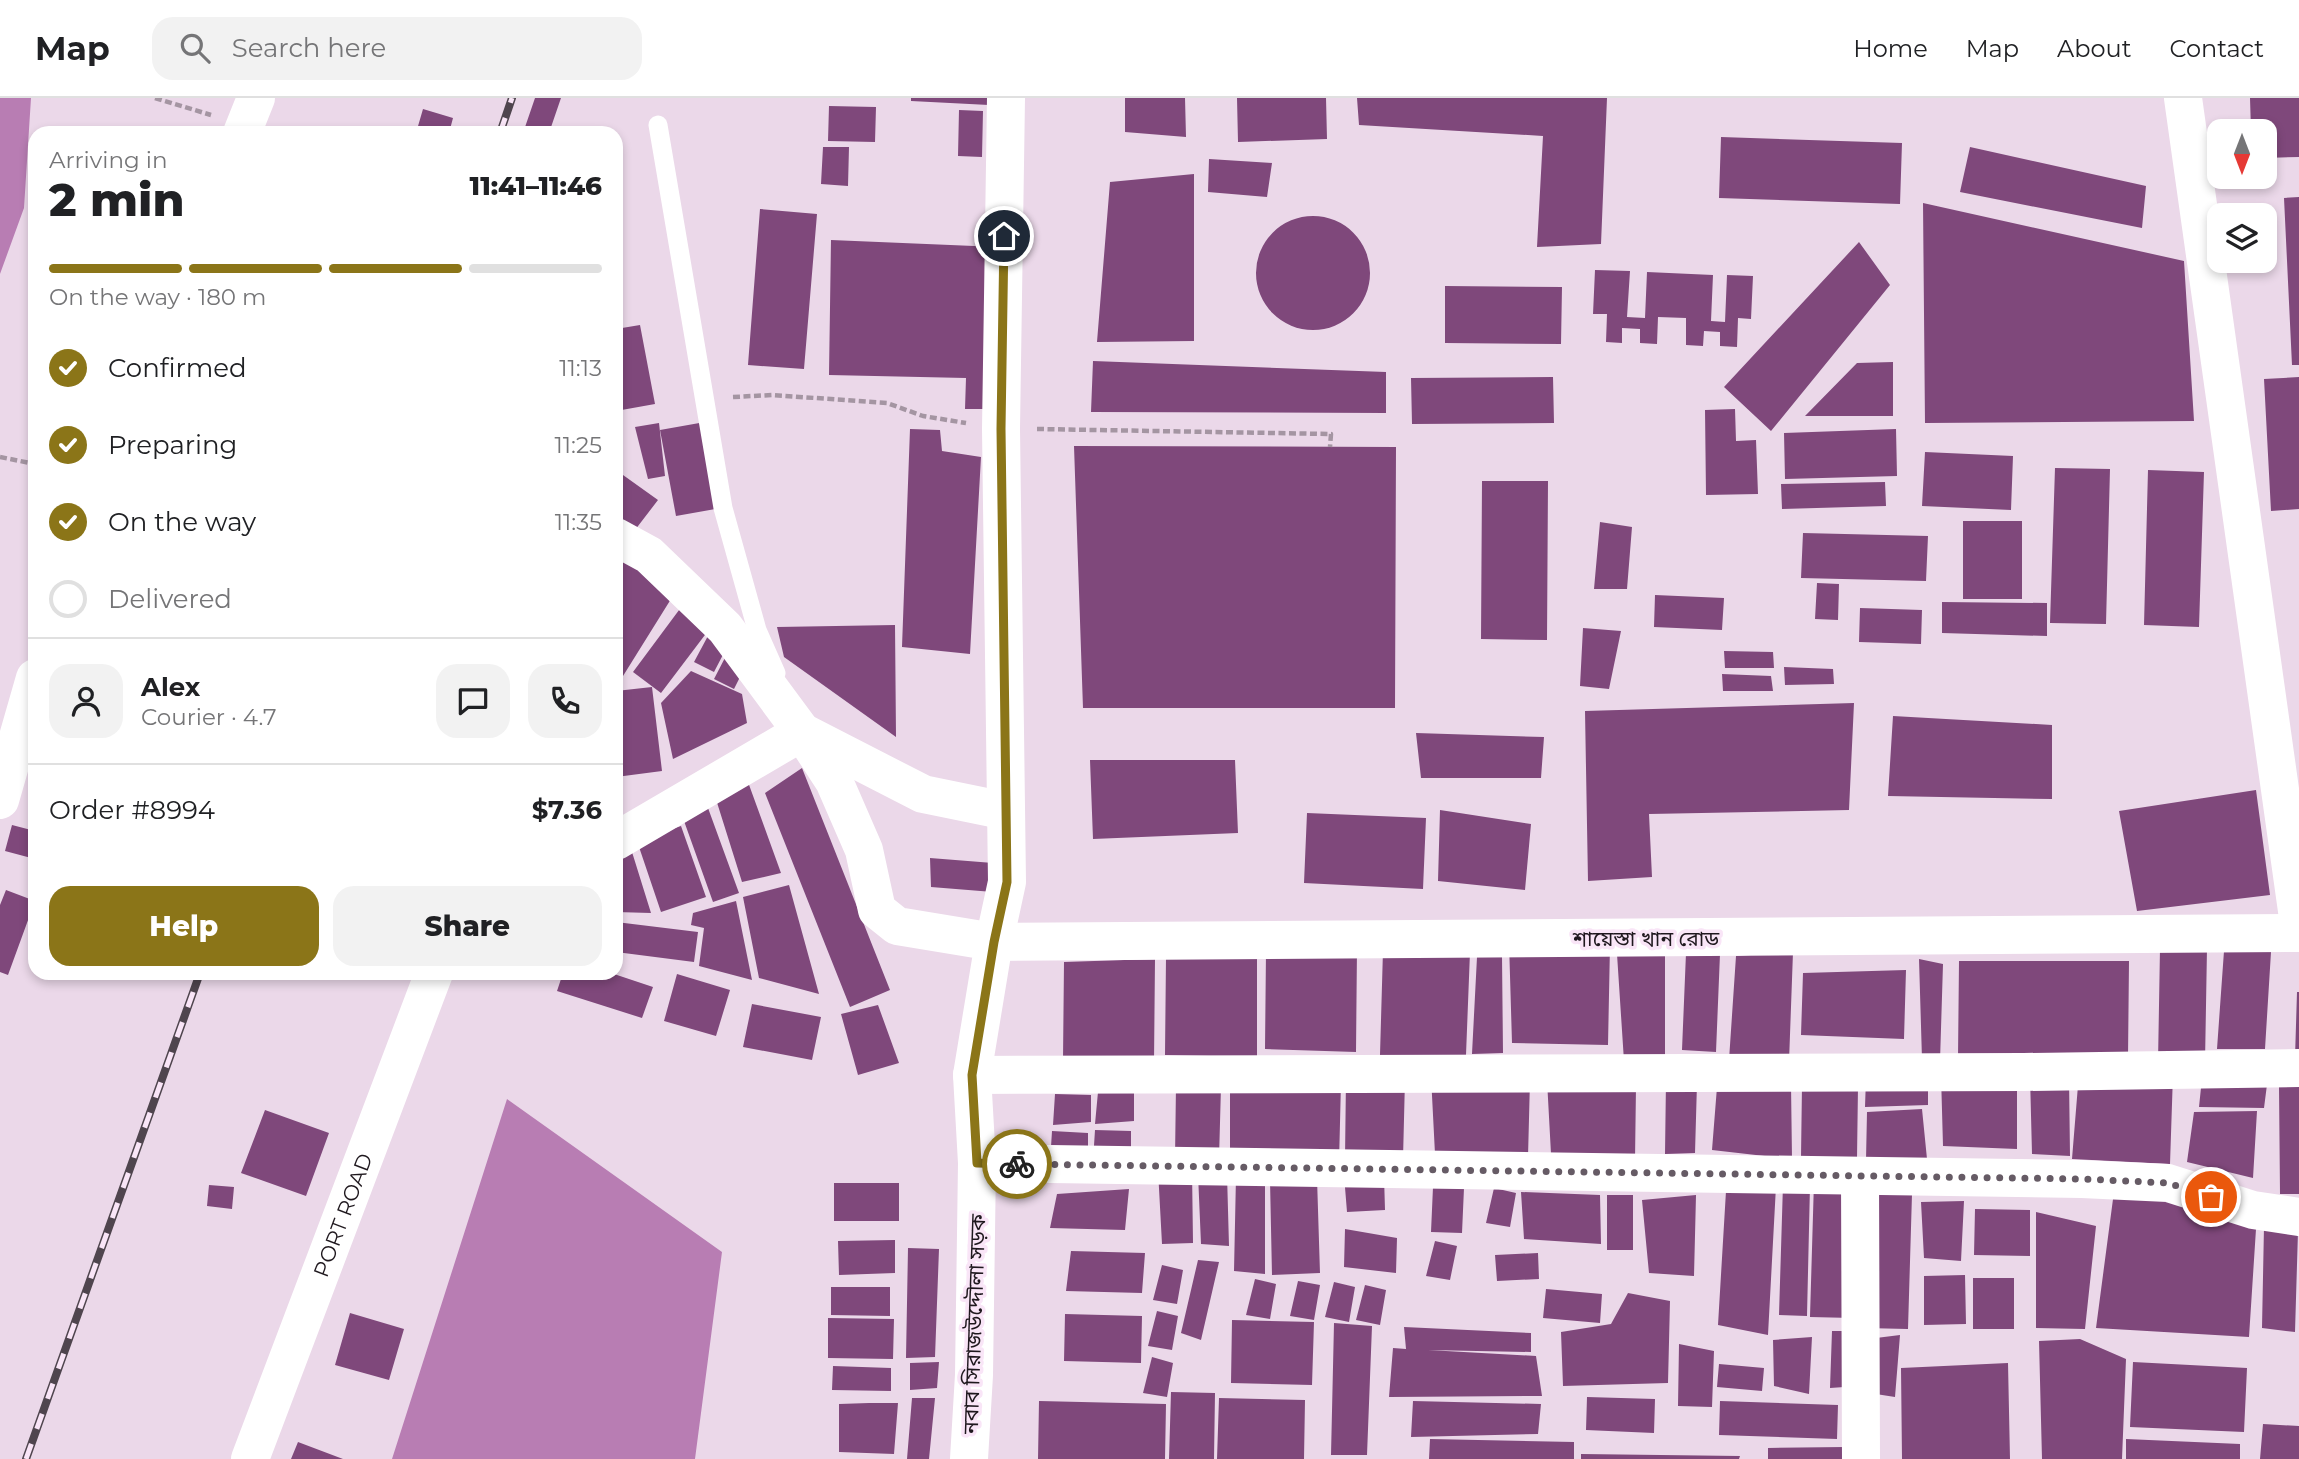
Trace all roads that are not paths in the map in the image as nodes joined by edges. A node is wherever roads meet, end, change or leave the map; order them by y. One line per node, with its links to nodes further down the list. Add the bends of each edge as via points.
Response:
1 (1006, 98): 8 (street, নবাব সিরাজউদ্দৌলা সড়ক, via 1001,429)
2 (2183, 98): 10 (street)
3 (658, 125): 6 (lane, via 723,508 757,630)
4 (623, 541): 6 (street, via 649,555 725,628)
5 (28, 702): 7 (street)
6 (802, 732): 8 (street, via 923,794); 9 (street); 12 (street, via 834,780 864,850 877,910 897,926)
7 (0, 800)
8 (1006, 811): 12 (street, নবাব সিরাজউদ্দৌলা সড়ক, via 1007,882)
9 (623, 837)
10 (2299, 925)
11 (2299, 933): 12 (street, শায়েস্তা খান রোড)
12 (994, 942): 15 (street, নবাব সিরাজউদ্দৌলা সড়ক)
13 (431, 980): 19 (street, PORT ROAD)
14 (2299, 1068): 15 (street)
15 (972, 1075): 16 (street, নবাব সিরাজউদ্দৌলা সড়ক)
16 (977, 1163): 17 (street); 20 (street, নবাব সিরাজউদ্দৌলা সড়ক)
17 (1860, 1176): 18 (street, via 2168,1183 2253,1210); 21 (street)
18 (2299, 1217)
19 (250, 1459)
20 (969, 1459)
21 (1861, 1459)

